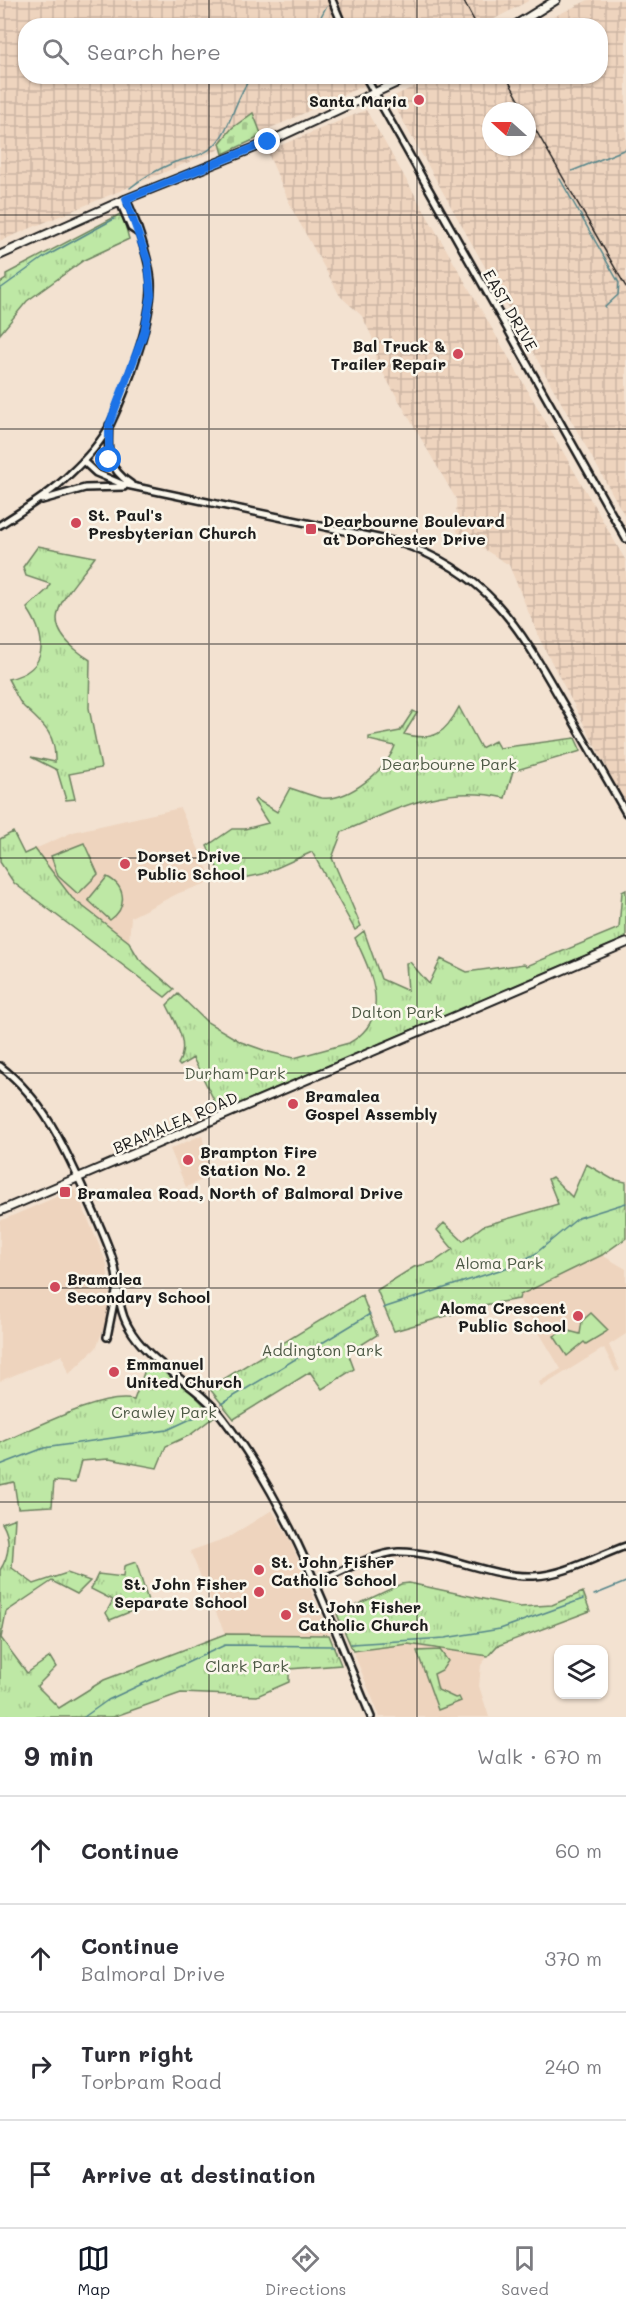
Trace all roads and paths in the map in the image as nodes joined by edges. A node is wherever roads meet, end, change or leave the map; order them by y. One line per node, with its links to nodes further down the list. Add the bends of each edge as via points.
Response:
1 (332, 0): 3 (street)
2 (556, 0): 4 (main road)
3 (340, 18)
4 (527, 18)
5 (369, 84): 7 (street, EAST DRIVE)
6 (394, 84): 7 (main road)
7 (373, 94): 8 (main road, via 264,144); 15 (street, EAST DRIVE)
8 (123, 200): 9 (main road); 10 (street, via 131,228 137,232 148,262 150,305 144,333)
9 (0, 255)
10 (109, 425): 11 (street); 12 (street, via 109,460 118,475)
11 (82, 461): 12 (street, via 102,476); 13 (street)
12 (135, 487): 13 (street, via 85,488); 16 (street, via 388,540 428,554 464,574 497,602 522,633)
13 (35, 503): 14 (street)
14 (0, 525)
15 (626, 539)
16 (626, 813)
17 (626, 943): 19 (main road, BRAMALEA ROAD)
18 (0, 1066): 19 (street, via 45,1114)
19 (79, 1178): 20 (main road, BRAMALEA ROAD); 21 (street, via 113,1260)
20 (0, 1211)
21 (117, 1285): 22 (street); 24 (street, via 132,1333 221,1416 284,1514)
22 (107, 1337)
23 (626, 1546): 24 (street, via 536,1576 392,1553)
24 (316, 1582): 25 (street)
25 (371, 1717)

